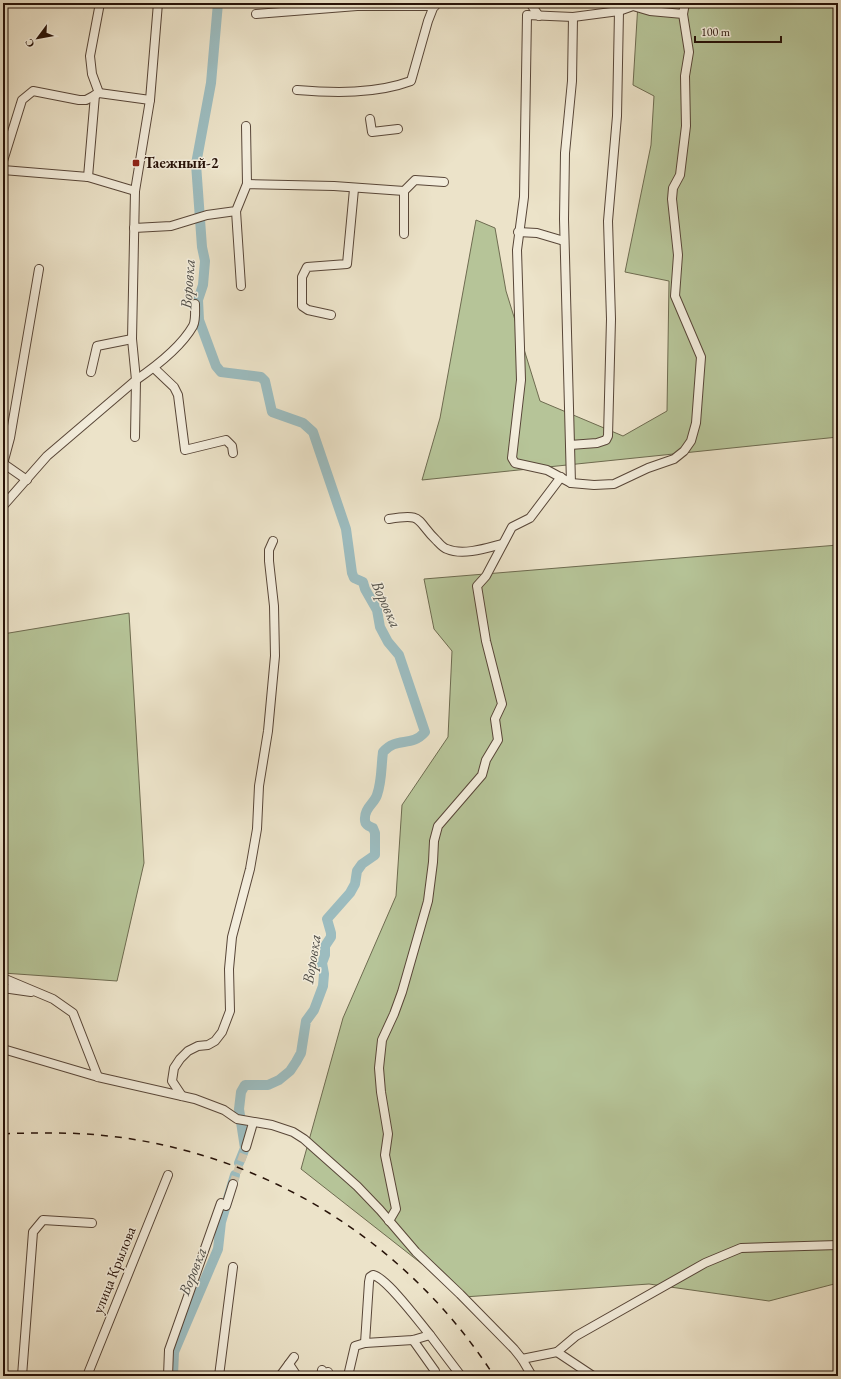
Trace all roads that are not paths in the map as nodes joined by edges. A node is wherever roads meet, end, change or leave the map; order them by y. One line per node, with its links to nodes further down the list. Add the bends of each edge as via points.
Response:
1 (100, 3): 12 (street, via 90,56)
2 (158, 3): 13 (street)
3 (530, 3): 9 (street)
4 (685, 3): 8 (street)
5 (435, 5): 7 (street, via 357,6); 11 (street, via 411,80 396,87 329,93)
6 (619, 11): 8 (street, via 633,6 650,11); 10 (street); 39 (street, via 617,116 608,221 611,319 608,436 606,440 597,443)
7 (256, 14)
8 (683, 14): 44 (street, via 688,52 685,76 686,126 681,171 673,188 672,199 678,255 675,296 701,357 696,423 691,441 674,459 614,484)
9 (539, 16): 10 (street); 27 (street, via 527,15 526,20 524,197)
10 (573, 17): 29 (street, via 572,82 565,153)
11 (297, 90)
12 (97, 94): 13 (street); 17 (street, via 86,100 33,91 26,95 22,100); 19 (street)
13 (150, 100): 23 (street)
14 (370, 119): 16 (street, via 372,132)
15 (246, 126): 21 (street)
16 (398, 129)
17 (3, 161)
18 (3, 170): 19 (street)
19 (88, 177): 23 (street)
20 (444, 182): 24 (street, via 415,180)
21 (247, 184): 22 (street, via 334,186); 25 (street)
22 (354, 189): 24 (street); 33 (street, via 347,264 307,267 302,277 302,306 308,310)
23 (135, 191): 26 (street)
24 (404, 191): 28 (street)
25 (236, 211): 26 (street, via 207,215 171,226); 31 (street)
26 (134, 228): 34 (street)
27 (518, 232): 29 (street, via 537,233); 42 (street, via 521,380 512,458 514,463 547,470)
28 (404, 234)
29 (564, 241): 39 (street)
30 (39, 269): 41 (street)
31 (241, 286)
32 (195, 304): 35 (street, via 193,325)
33 (331, 315)
34 (132, 339): 36 (street, via 97,346); 37 (street)
35 (154, 368): 37 (street); 40 (street, via 174,387 178,395 185,450 226,440 232,446)
36 (91, 372)
37 (136, 380): 38 (street); 43 (street, via 47,456)
38 (135, 437)
39 (570, 445): 44 (street)
40 (233, 453)
41 (4, 464): 43 (street)
42 (561, 478): 44 (street); 48 (street, via 530,518 512,527)
43 (26, 480): 45 (street)
44 (571, 483)
45 (3, 506)
46 (389, 519): 48 (street, via 410,516 421,521 446,549 464,552)
47 (273, 541): 54 (street, via 269,550 269,561 274,606 275,656 268,731 259,786 256,835 232,937 229,969 230,1011 222,1032 215,1041 188,1051 174,1068 172,1081)
48 (502, 544): 59 (street, via 486,576 477,586 486,641 502,704 495,718 498,740 486,760 482,775 438,826 428,901 399,999 382,1040 379,1068 388,1134 385,1155 396,1209)
49 (3, 978): 51 (street)
50 (3, 988): 51 (street)
51 (36, 992): 53 (street, via 53,999 73,1013)
52 (3, 1049): 53 (street)
53 (98, 1077): 54 (street)
54 (182, 1096): 55 (street, via 224,1110 237,1119)
55 (254, 1123): 56 (street); 59 (street, via 284,1128 304,1140 357,1186)
56 (246, 1147)
57 (168, 1175): 70 (street, улица Крылова)
58 (233, 1184): 71 (street, via 223,1204 169,1350)
59 (389, 1221): 67 (street, via 416,1252)
60 (92, 1223): 69 (street, via 43,1220 33,1232)
61 (838, 1245): 66 (street, via 741,1248 698,1267 576,1336)
62 (233, 1267): 72 (street)
63 (430, 1335): 64 (street); 65 (street, via 390,1288 378,1276 373,1275 369,1282); 76 (street)
64 (413, 1340): 65 (street); 68 (street)
65 (365, 1343): 75 (street, via 355,1346)
66 (557, 1352): 67 (street); 78 (street)
67 (522, 1359): 77 (street)
68 (434, 1371)
69 (22, 1376)
70 (87, 1376)
71 (168, 1376)
72 (219, 1376)
73 (280, 1376): 74 (street, via 292,1360)
74 (296, 1376)
75 (348, 1376)
76 (461, 1376)
77 (532, 1376)
78 (593, 1376)

